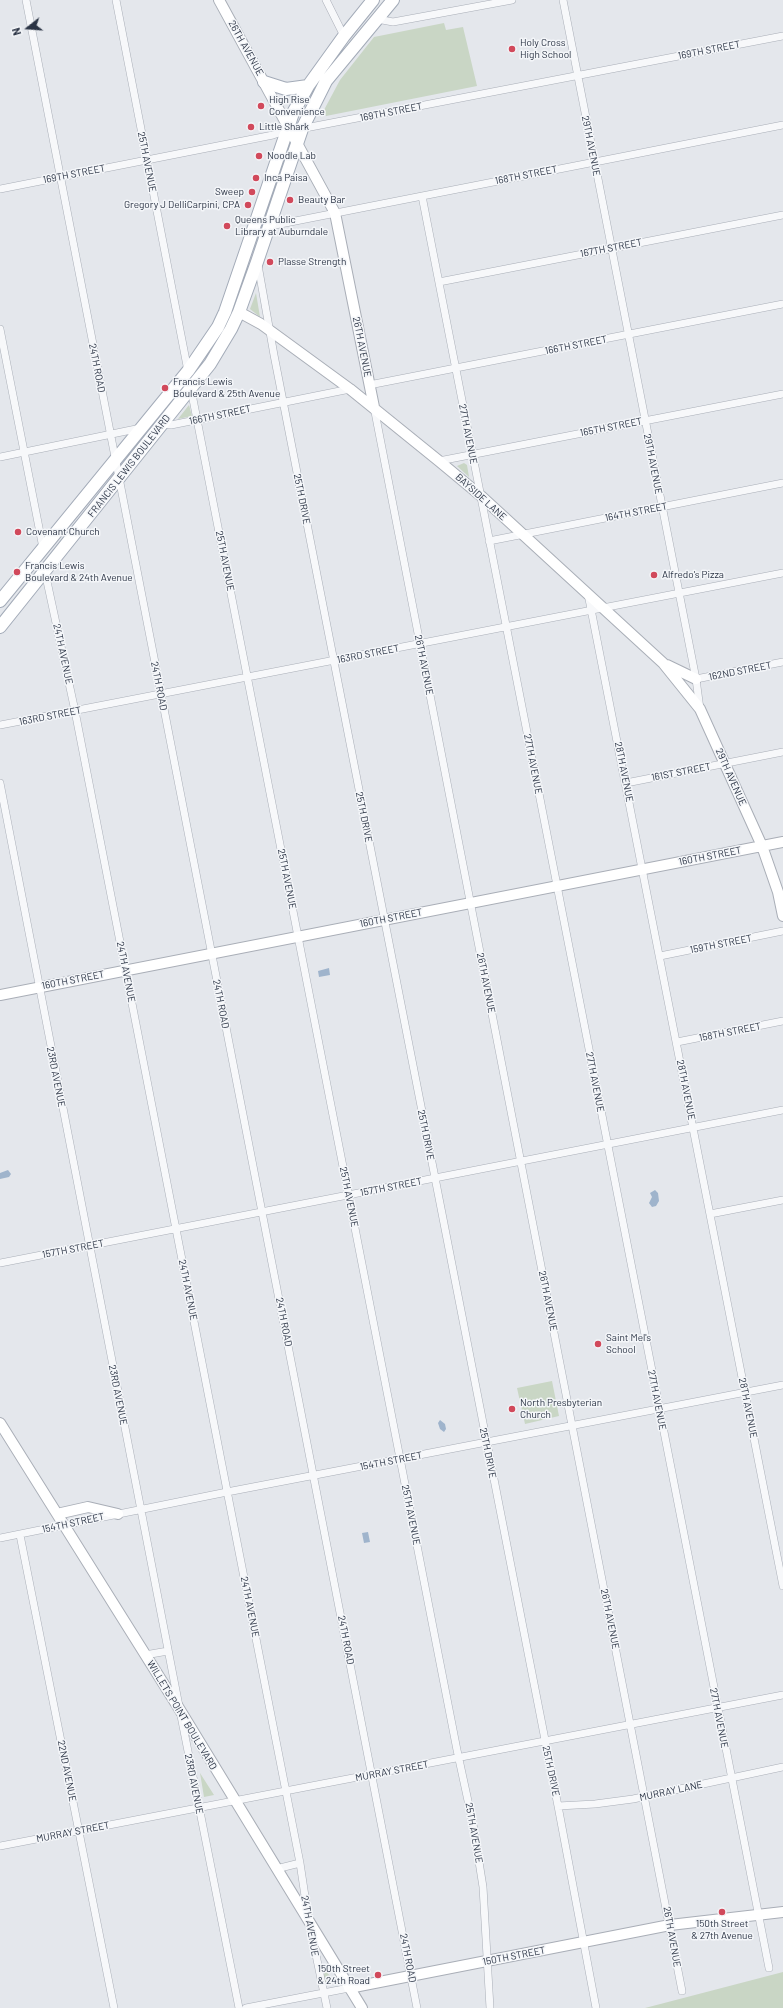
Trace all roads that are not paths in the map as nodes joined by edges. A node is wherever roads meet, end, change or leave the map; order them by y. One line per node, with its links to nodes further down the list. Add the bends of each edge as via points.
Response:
1 (26, 0): 21 (street, 24TH ROAD)
2 (116, 0): 19 (street, 25TH AVENUE)
3 (219, 0): 13 (street, 26TH AVENUE)
4 (326, 0): 10 (street)
5 (373, 0): 10 (main road, FRANCIS LEWIS BOULEVARD)
6 (393, 0): 9 (main road, FRANCIS LEWIS BOULEVARD)
7 (512, 0): 9 (street, via 393,22)
8 (563, 0): 12 (street, 29TH AVENUE)
9 (377, 19): 17 (main road, FRANCIS LEWIS BOULEVARD, via 326,81)
10 (344, 36): 14 (main road, FRANCIS LEWIS BOULEVARD)
11 (783, 36): 12 (street, 169TH STREET)
12 (578, 76): 17 (street, 169TH STREET); 20 (street, 29TH AVENUE)
13 (264, 82): 14 (main road, via 286,89); 16 (street, 26TH AVENUE)
14 (308, 86): 16 (main road, FRANCIS LEWIS BOULEVARD, via 293,113)
15 (783, 125): 20 (street, 168TH STREET)
16 (288, 129): 17 (street, 169TH STREET); 18 (street, 26TH AVENUE); 19 (street, 169TH STREET, via 273,135); 36 (main road, FRANCIS LEWIS BOULEVARD, via 225,312 218,327)
17 (302, 129): 18 (main road, FRANCIS LEWIS BOULEVARD)
18 (296, 142): 24 (street, 26TH AVENUE); 26 (main road, FRANCIS LEWIS BOULEVARD)
19 (146, 160): 21 (street, 169TH STREET); 36 (street, 25TH AVENUE)
20 (594, 162): 23 (street, 168TH STREET); 27 (street, 29TH AVENUE)
21 (60, 177): 22 (street, 169TH STREET); 47 (street, 24TH ROAD)
22 (0, 189)
23 (422, 196): 24 (street, 168TH STREET); 29 (street, 27TH AVENUE)
24 (335, 213): 26 (street, 168TH STREET); 37 (street, 26TH AVENUE)
25 (783, 215): 27 (street, 167TH STREET)
26 (270, 226): 28 (main road, FRANCIS LEWIS BOULEVARD)
27 (611, 248): 29 (street, 167TH STREET); 34 (street, 29TH AVENUE)
28 (257, 262): 31 (main road, FRANCIS LEWIS BOULEVARD); 33 (street, 25TH DRIVE)
29 (439, 282): 35 (street, 27TH AVENUE)
30 (783, 304): 34 (street, 166TH STREET)
31 (239, 312): 33 (street, BAYSIDE LANE); 38 (main road, FRANCIS LEWIS BOULEVARD, via 210,364)
32 (0, 329): 48 (street)
33 (269, 329): 39 (street, BAYSIDE LANE); 41 (street, 25TH DRIVE)
34 (628, 335): 35 (street, 166TH STREET); 44 (street, 29TH AVENUE)
35 (456, 368): 37 (street, 166TH STREET); 49 (street, 27TH AVENUE)
36 (188, 371): 46 (main road, FRANCIS LEWIS BOULEVARD)
37 (369, 385): 42 (street, 26TH AVENUE)
38 (191, 389): 43 (street, 25TH AVENUE); 45 (main road, FRANCIS LEWIS BOULEVARD)
39 (350, 389): 41 (street, 166TH STREET); 42 (street, BAYSIDE LANE)
40 (783, 394): 44 (street, 165TH STREET)
41 (283, 402): 43 (street, 166TH STREET); 70 (street, 25TH DRIVE)
42 (374, 407): 52 (street, BAYSIDE LANE); 69 (street, 26TH AVENUE)
43 (198, 420): 45 (street, 166TH STREET); 73 (street, 25TH AVENUE)
44 (645, 421): 49 (street, 165TH STREET); 56 (street, 29TH AVENUE)
45 (162, 424): 53 (main road, FRANCIS LEWIS BOULEVARD)
46 (142, 428): 47 (street); 51 (main road, FRANCIS LEWIS BOULEVARD)
47 (110, 434): 48 (street); 51 (street, 24TH ROAD)
48 (24, 452): 50 (street); 59 (street)
49 (472, 454): 52 (street, 165TH STREET); 55 (street, 27TH AVENUE)
50 (0, 457)
51 (114, 459): 53 (street, 24TH ROAD); 59 (main road, FRANCIS LEWIS BOULEVARD)
52 (439, 460): 55 (street, BAYSIDE LANE)
53 (118, 477): 60 (main road, FRANCIS LEWIS BOULEVARD); 75 (street, 24TH ROAD)
54 (783, 483): 56 (street, 164TH STREET)
55 (481, 496): 57 (street, BAYSIDE LANE); 58 (street, 27TH AVENUE)
56 (662, 507): 57 (street, 164TH STREET); 63 (street, 29TH AVENUE)
57 (522, 534): 58 (street, 164TH STREET); 62 (street, BAYSIDE LANE)
58 (489, 541): 67 (street, 27TH AVENUE)
59 (43, 548): 64 (main road, FRANCIS LEWIS BOULEVARD)
60 (45, 572): 68 (main road, FRANCIS LEWIS BOULEVARD); 77 (street, 24TH AVENUE)
61 (783, 573): 63 (street, 163RD STREET)
62 (588, 594): 65 (street, BAYSIDE LANE); 66 (street, 28TH AVENUE)
63 (679, 594): 65 (street, 163RD STREET); 74 (street, 29TH AVENUE)
64 (0, 601)
65 (603, 608): 66 (street, 163RD STREET); 72 (street, BAYSIDE LANE)
66 (592, 610): 67 (street, 163RD STREET); 82 (street, 28TH AVENUE)
67 (506, 627): 69 (street, 163RD STREET); 86 (street, 27TH AVENUE)
68 (0, 628)
69 (420, 644): 70 (street, 163RD STREET); 87 (street, 26TH AVENUE)
70 (334, 661): 73 (street, 163RD STREET); 89 (street, 25TH DRIVE)
71 (783, 662): 74 (street, 162ND STREET)
72 (663, 663): 74 (street); 76 (street, BAYSIDE LANE)
73 (247, 678): 75 (street, 163RD STREET); 91 (street, 25TH AVENUE)
74 (696, 680): 76 (street, 29TH AVENUE)
75 (161, 694): 77 (street, 163RD STREET); 92 (street, 24TH ROAD)
76 (700, 709): 80 (street, 29TH AVENUE)
77 (75, 711): 78 (street, 163RD STREET); 94 (street, 24TH AVENUE)
78 (0, 725)
79 (783, 752): 80 (street, 161ST STREET)
80 (725, 763): 82 (street, 161ST STREET); 84 (street, 29TH AVENUE)
81 (0, 782): 95 (street, 23RD AVENUE)
82 (626, 783): 85 (street, 28TH AVENUE)
83 (783, 842): 84 (street, 160TH STREET)
84 (762, 846): 85 (street, 160TH STREET); 88 (street, 29TH AVENUE, via 778,892)
85 (643, 869): 86 (street, 160TH STREET); 93 (street, 28TH AVENUE)
86 (557, 886): 87 (street, 160TH STREET); 101 (street, 27TH AVENUE)
87 (470, 902): 89 (street, 160TH STREET); 102 (street, 26TH AVENUE)
88 (783, 916)
89 (384, 920): 91 (street, 160TH STREET); 103 (street, 25TH DRIVE)
90 (783, 931): 93 (street, 159TH STREET)
91 (298, 936): 92 (street, 160TH STREET); 104 (street, 25TH AVENUE)
92 (212, 953): 94 (street, 160TH STREET); 106 (street, 24TH ROAD)
93 (660, 956): 98 (street, 28TH AVENUE)
94 (125, 970): 95 (street, 160TH STREET); 108 (street, 24TH AVENUE)
95 (39, 987): 96 (street, 160TH STREET); 109 (street, 23RD AVENUE)
96 (0, 995)
97 (783, 1021): 98 (street, 158TH STREET)
98 (677, 1042): 100 (street, 28TH AVENUE)
99 (783, 1110): 100 (street, 157TH STREET)
100 (694, 1128): 101 (street, 157TH STREET); 107 (street, 28TH AVENUE)
101 (607, 1144): 102 (street, 157TH STREET); 113 (street, 27TH AVENUE)
102 (521, 1161): 103 (street, 157TH STREET); 115 (street, 26TH AVENUE)
103 (435, 1178): 104 (street, 157TH STREET); 116 (street, 25TH DRIVE)
104 (348, 1195): 106 (street, 157TH STREET); 117 (street, 25TH AVENUE)
105 (783, 1200): 107 (street)
106 (262, 1212): 108 (street, 157TH STREET); 118 (street, 24TH ROAD)
107 (710, 1214): 112 (street, 28TH AVENUE)
108 (176, 1229): 109 (street, 157TH STREET); 119 (street, 24TH AVENUE)
109 (89, 1246): 110 (street, 157TH STREET); 120 (street, 23RD AVENUE)
110 (0, 1263)
111 (783, 1385): 112 (street, 154TH STREET)
112 (745, 1392): 113 (street, 154TH STREET); 126 (street, 28TH AVENUE)
113 (659, 1409): 115 (street, 154TH STREET); 130 (street, 27TH AVENUE)
114 (0, 1423): 121 (street, WILLETS POINT BOULEVARD)
115 (572, 1426): 116 (street, 154TH STREET); 132 (street, 26TH AVENUE)
116 (486, 1443): 117 (street, 154TH STREET); 133 (street, 25TH DRIVE)
117 (400, 1460): 118 (street, 154TH STREET); 134 (street, 25TH AVENUE)
118 (314, 1476): 119 (street, 154TH STREET); 136 (street, 24TH ROAD)
119 (227, 1492): 120 (street, 154TH STREET); 138 (street, 24TH AVENUE)
120 (141, 1509): 122 (street, 154TH STREET); 127 (street, 23RD AVENUE)
121 (56, 1514): 122 (street, via 88,1507); 123 (street, WILLETS POINT BOULEVARD)
122 (118, 1514): 123 (street, 154TH STREET)
123 (63, 1525): 124 (street, 154TH STREET); 128 (street, WILLETS POINT BOULEVARD)
124 (20, 1535): 125 (street, 154TH STREET); 143 (street, 22ND AVENUE)
125 (0, 1538)
126 (783, 1586)
127 (168, 1650): 128 (street); 131 (street, 23RD AVENUE)
128 (145, 1655): 131 (street, WILLETS POINT BOULEVARD)
129 (783, 1695): 130 (street, MURRAY STREET)
130 (717, 1708): 132 (street, MURRAY STREET); 137 (street, 27TH AVENUE)
131 (180, 1710): 140 (street, WILLETS POINT BOULEVARD); 142 (street, 23RD AVENUE)
132 (631, 1724): 133 (street, MURRAY STREET); 139 (street, 26TH AVENUE)
133 (545, 1741): 134 (street, MURRAY STREET); 141 (street, 25TH DRIVE)
134 (458, 1758): 136 (street, MURRAY STREET); 152 (street, 25TH AVENUE, via 482,1880)
135 (783, 1767): 137 (street, MURRAY LANE)
136 (372, 1775): 138 (street, MURRAY STREET); 154 (street, 24TH ROAD)
137 (732, 1778): 139 (street, MURRAY LANE); 148 (street, 27TH AVENUE)
138 (286, 1792): 140 (street, MURRAY STREET); 145 (street, 24TH AVENUE)
139 (645, 1796): 141 (street, MURRAY LANE, via 595,1804); 150 (street, 26TH AVENUE)
140 (235, 1802): 142 (street, MURRAY STREET); 146 (street, WILLETS POINT BOULEVARD)
141 (558, 1806): 151 (street, 25TH DRIVE)
142 (199, 1809): 143 (street, MURRAY STREET); 159 (street, 23RD AVENUE)
143 (79, 1831): 144 (street, MURRAY STREET); 158 (street, 22ND AVENUE)
144 (0, 1846)
145 (300, 1863): 146 (street); 149 (street, 24TH AVENUE)
146 (276, 1869): 149 (street, WILLETS POINT BOULEVARD)
147 (783, 1912): 148 (street, 150TH STREET)
148 (758, 1914): 150 (street, 150TH STREET); 153 (street, 27TH AVENUE)
149 (309, 1922): 155 (street, WILLETS POINT BOULEVARD); 157 (street, 24TH AVENUE)
150 (670, 1925): 151 (street, 150TH STREET); 156 (street, 26TH AVENUE)
151 (584, 1942): 152 (street, 150TH STREET); 165 (street, 25TH DRIVE)
152 (487, 1961): 154 (street, 150TH STREET); 164 (street, 25TH AVENUE)
153 (769, 1968)
154 (411, 1976): 155 (street, 150TH STREET); 163 (street, 24TH ROAD)
155 (349, 1988): 157 (street, 150TH STREET); 162 (street, WILLETS POINT BOULEVARD)
156 (682, 1991)
157 (323, 1993): 160 (street, 150TH STREET); 161 (street, 24TH AVENUE)
158 (114, 2008)
159 (239, 2008)
160 (246, 2008)
161 (327, 2008)
162 (362, 2008)
163 (417, 2008)
164 (490, 2008)
165 (596, 2008)

